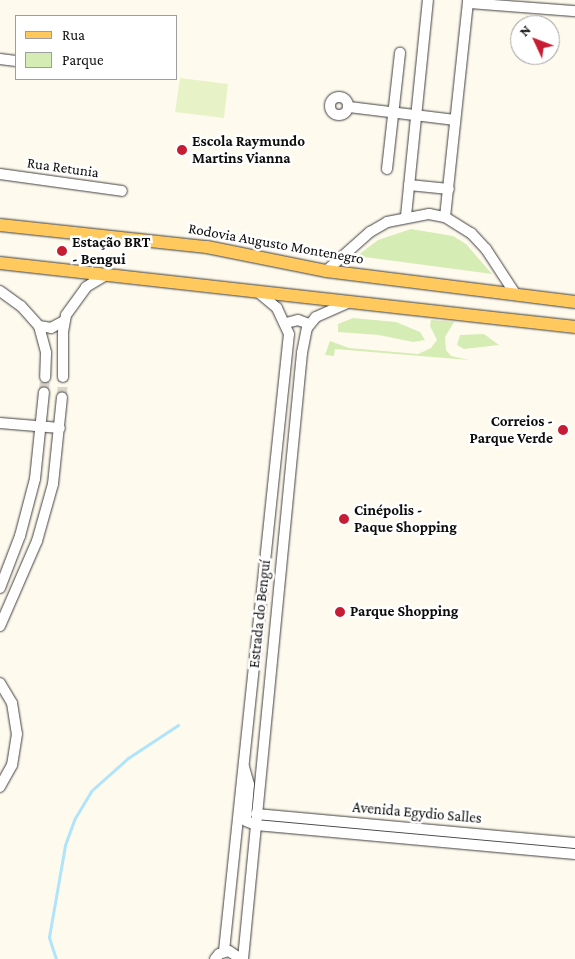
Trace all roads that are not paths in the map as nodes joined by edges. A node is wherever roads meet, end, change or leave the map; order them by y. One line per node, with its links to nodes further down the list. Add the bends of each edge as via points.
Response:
1 (428, 0): 9 (street)
2 (468, 1): 3 (street); 10 (street)
3 (575, 11)
4 (400, 53): 8 (street)
5 (0, 59): 6 (street)
6 (15, 61)
7 (349, 107): 8 (street)
8 (393, 112): 9 (street); 11 (street)
9 (416, 115): 10 (street); 13 (street)
10 (456, 120): 14 (street)
11 (386, 170)
12 (0, 174): 15 (street, Rua Retunia)
13 (409, 185): 14 (street); 16 (street)
14 (449, 189): 17 (street)
15 (122, 191)
16 (406, 216): 17 (street, via 429,214); 20 (street, via 370,232)
17 (445, 217): 24 (street, via 471,233 486,249)
18 (0, 225): 20 (main road, Rodovia Augusto Montenegro, via 207,247)
19 (0, 262): 21 (main road)
20 (326, 271): 24 (main road, Rodovia Augusto Montenegro)
21 (107, 274): 22 (main road); 27 (street, via 86,287)
22 (254, 288): 25 (main road); 28 (street, via 277,308)
23 (0, 291): 30 (street, via 21,306)
24 (516, 295): 26 (main road, Rodovia Augusto Montenegro)
25 (353, 301): 29 (street, via 323,312); 31 (main road)
26 (575, 302)
27 (64, 321): 30 (street, via 51,328); 33 (street)
28 (286, 323): 29 (street, via 298,320); 47 (street, Estrada do Benguí, via 289,334)
29 (309, 324): 48 (street, Estrada do Benguí, via 302,353)
30 (38, 326): 32 (street, via 44,339)
31 (575, 327)
32 (46, 362): 33 (street); 34 (street)
33 (64, 363): 35 (street)
34 (45, 377)
35 (63, 377)
36 (44, 392): 39 (street)
37 (62, 397): 40 (street)
38 (0, 423): 39 (street)
39 (42, 426): 40 (street); 41 (street, via 35,479)
40 (60, 428): 42 (street, via 52,484)
41 (20, 536): 42 (street); 43 (street)
42 (37, 541): 44 (street)
43 (12, 562): 44 (street); 45 (street)
44 (27, 566): 46 (street)
45 (0, 588)
46 (0, 626)
47 (256, 650): 48 (street); 50 (street, Estrada do Benguí)
48 (270, 651): 52 (street, Estrada do Benguí)
49 (0, 683): 51 (street, via 12,704 17,734 12,765)
50 (242, 762): 53 (street, via 249,784 246,821); 56 (street, Estrada do Benguí)
51 (0, 787)
52 (256, 814): 53 (street, Estrada do Benguí); 54 (street, Avenida Egydio Salles)
53 (256, 825): 55 (street, Avenida Egydio Salles); 58 (street, Estrada do Benguí)
54 (575, 843)
55 (575, 854)
56 (224, 952): 57 (street); 58 (street, via 233,952)
57 (214, 959)
58 (242, 959)

